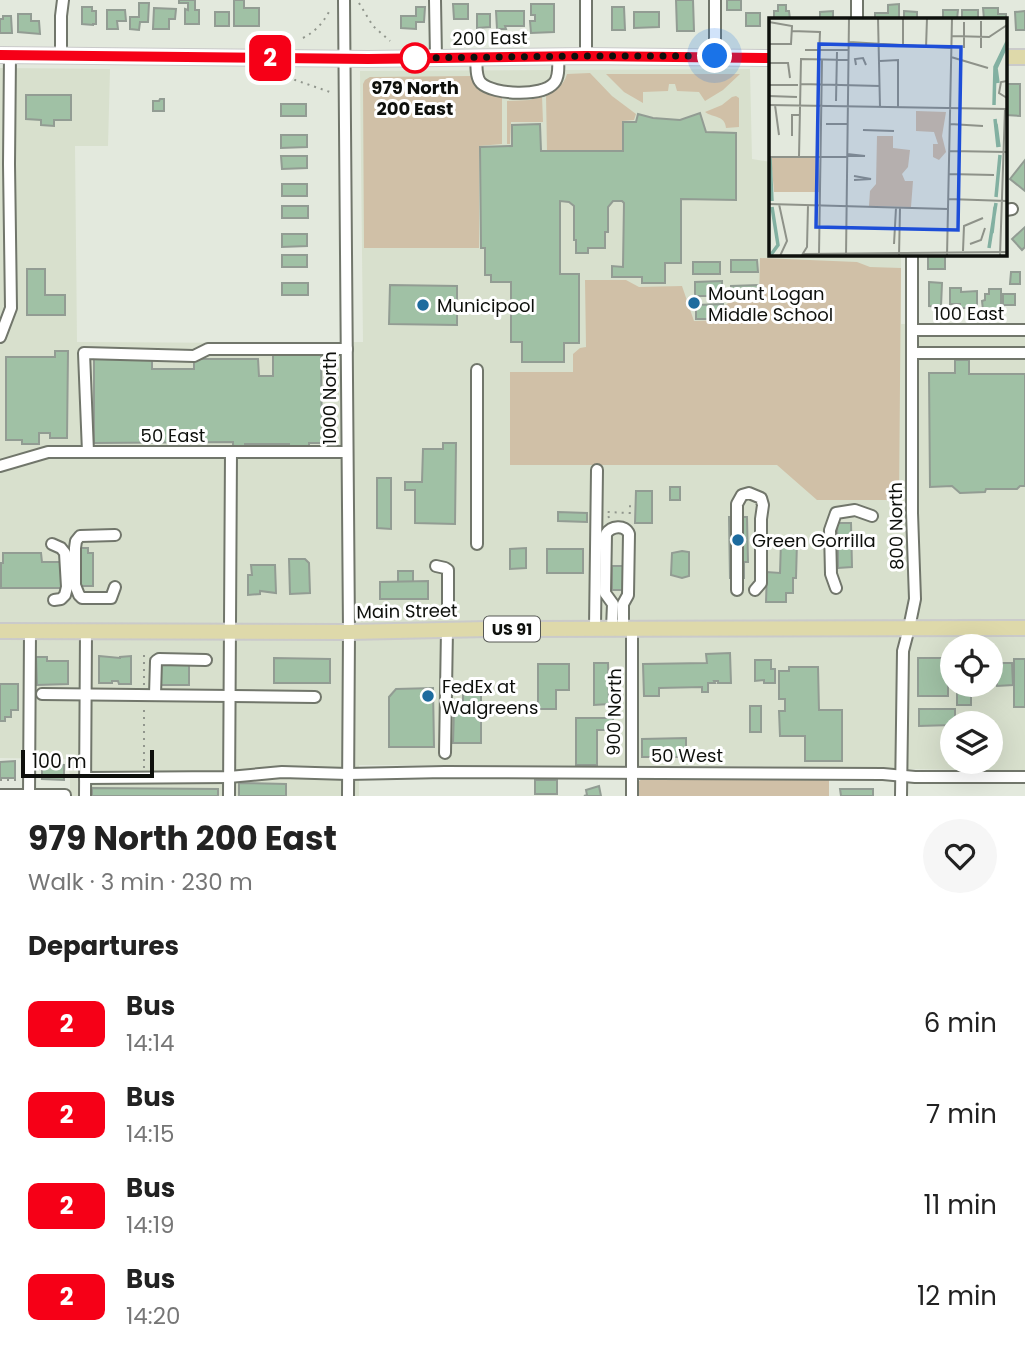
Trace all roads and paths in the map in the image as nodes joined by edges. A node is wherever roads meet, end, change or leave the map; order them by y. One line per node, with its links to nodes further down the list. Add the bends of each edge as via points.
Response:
1 (63, 0): 13 (street)
2 (344, 0): 22 (street, 1000 North)
3 (435, 0): 20 (street)
4 (586, 0): 15 (street)
5 (715, 0): 16 (street)
6 (857, 0): 9 (street)
7 (359, 4): 11 (path)
8 (330, 10): 10 (path, via 323,23)
9 (856, 18)
10 (303, 38)
11 (390, 41)
12 (5, 55): 13 (main road, 200 East); 25 (street)
13 (61, 55): 22 (main road, 200 East)
14 (558, 56): 15 (main road, 200 East); 17 (main road, 200 East); 17 (street, via 554,83 520,93 482,83)
15 (586, 56): 16 (main road, 200 East)
16 (715, 56): 21 (main road, 200 East)
17 (476, 57): 20 (main road, 200 East)
18 (1007, 57): 19 (main road)
19 (1025, 57)
20 (436, 58): 22 (main road, 200 East)
21 (769, 58)
22 (344, 59): 30 (street, 1000 North)
23 (289, 75): 24 (path)
24 (330, 92)
25 (5, 195): 29 (street, via 11,308)
26 (912, 256): 27 (street, 800 North)
27 (912, 330): 28 (street, 100 East); 31 (street, 800 North)
28 (1025, 330)
29 (1, 331)
30 (347, 349): 34 (street, via 208,349 194,356 84,353); 36 (street, 1000 North)
31 (912, 353): 32 (street); 54 (street, 800 North, via 915,599)
32 (1025, 353)
33 (477, 370): 44 (street)
34 (88, 452): 35 (street, 50 East); 37 (street, 50 East, via 48,452)
35 (231, 452): 36 (street, 50 East); 60 (street)
36 (347, 452): 61 (street, 1000 North)
37 (0, 466)
38 (597, 470): 52 (street)
39 (630, 505): 41 (path, via 630,513 607,512)
40 (872, 516): 47 (street, via 855,510 836,513 830,530 831,574)
41 (609, 518)
42 (115, 535): 46 (street, via 80,536 75,548 75,585 82,598 111,598)
43 (52, 544): 50 (street, via 65,553 65,595)
44 (478, 544)
45 (436, 566): 51 (street, via 449,570)
46 (114, 587)
47 (836, 588)
48 (737, 590): 49 (street, via 737,503 749,493 761,498 763,505 761,583)
49 (755, 590)
50 (54, 600)
51 (449, 604)
52 (596, 628): 53 (main road, Main Street / US 91); 56 (main road, Main Street / US 91)
53 (622, 628): 53 (street, via 629,546 629,534 623,527 608,529 606,534 605,593); 54 (main road, Main Street / US 91); 73 (street, 900 North)
54 (909, 628): 55 (main road, Main Street / US 91); 75 (street, 800 North, via 902,651)
55 (1025, 628)
56 (447, 629): 61 (main road, Main Street / US 91); 71 (street)
57 (0, 631): 58 (main road, Main Street / US 91)
58 (30, 631): 59 (main road, Main Street / US 91); 83 (street)
59 (86, 631): 60 (main road, Main Street / US 91); 66 (street)
60 (230, 631): 61 (main road, Main Street / US 91); 68 (street)
61 (349, 632): 74 (street, 1000 North)
62 (144, 654): 64 (path)
63 (206, 660): 67 (street, via 159,659)
64 (144, 689)
65 (42, 694): 66 (street)
66 (85, 695): 67 (street); 78 (street)
67 (155, 695): 68 (street)
68 (230, 696): 69 (street); 76 (street)
69 (315, 697)
70 (144, 704): 72 (path)
71 (445, 753)
72 (144, 769)
73 (631, 772): 74 (street, 50 West); 75 (street, 50 West); 87 (street, 900 North)
74 (348, 774): 76 (street, 50 West, via 282,772); 86 (street, 1000 North)
75 (901, 775): 77 (street, 50 West); 88 (street, 800 North)
76 (229, 777): 78 (street, 50 West); 85 (street)
77 (1025, 777)
78 (85, 778): 84 (street)
79 (0, 780): 80 (path)
80 (23, 780)
81 (0, 795): 83 (street)
82 (65, 795): 83 (street)
83 (29, 796)
84 (85, 796)
85 (229, 796)
86 (348, 796)
87 (632, 796)
88 (901, 796)

